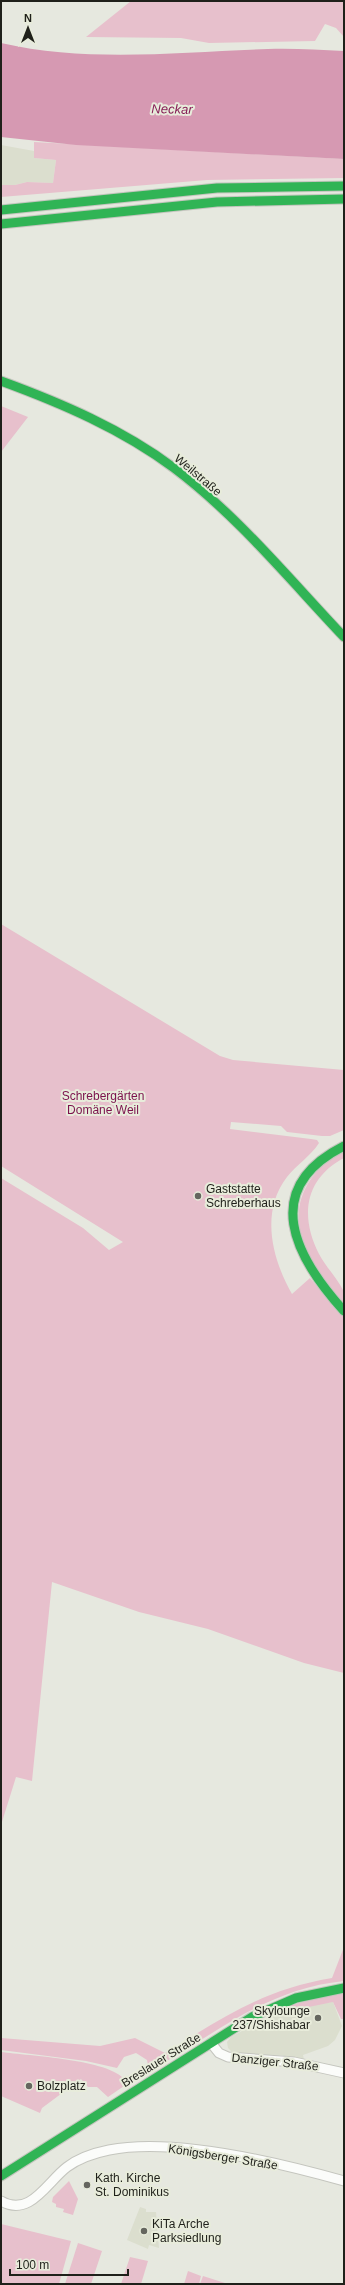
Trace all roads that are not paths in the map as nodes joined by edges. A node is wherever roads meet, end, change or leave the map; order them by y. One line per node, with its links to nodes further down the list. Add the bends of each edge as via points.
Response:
1 (344, 186): 2 (main road, via 277,185 217,188)
2 (101, 199): 4 (main road, via 50,198); 5 (main road)
3 (344, 199): 6 (main road, via 217,202)
4 (1, 201)
5 (1, 210)
6 (26, 222): 7 (main road); 8 (main road)
7 (1, 224)
8 (1, 232)
9 (1, 381): 10 (main road, Weilstraße, via 96,420 174,468 232,520)
10 (344, 637)
11 (344, 1146): 12 (main road, via 324,1158 305,1178 296,1196 293,1216 295,1237 305,1262 323,1288)
12 (344, 1311)
13 (344, 1988): 14 (main road, Breslauer Straße, via 314,1993 280,2004 252,2017)
14 (211, 2043): 15 (street, Danziger Straße, via 219,2053 228,2057 294,2062); 16 (main road, Breslauer Straße)
15 (344, 2073)
16 (1, 2176)
17 (344, 2181): 18 (street, Königsberger Straße, via 262,2162 183,2148 127,2148 102,2152 74,2162 28,2204 16,2206)
18 (1, 2200)

